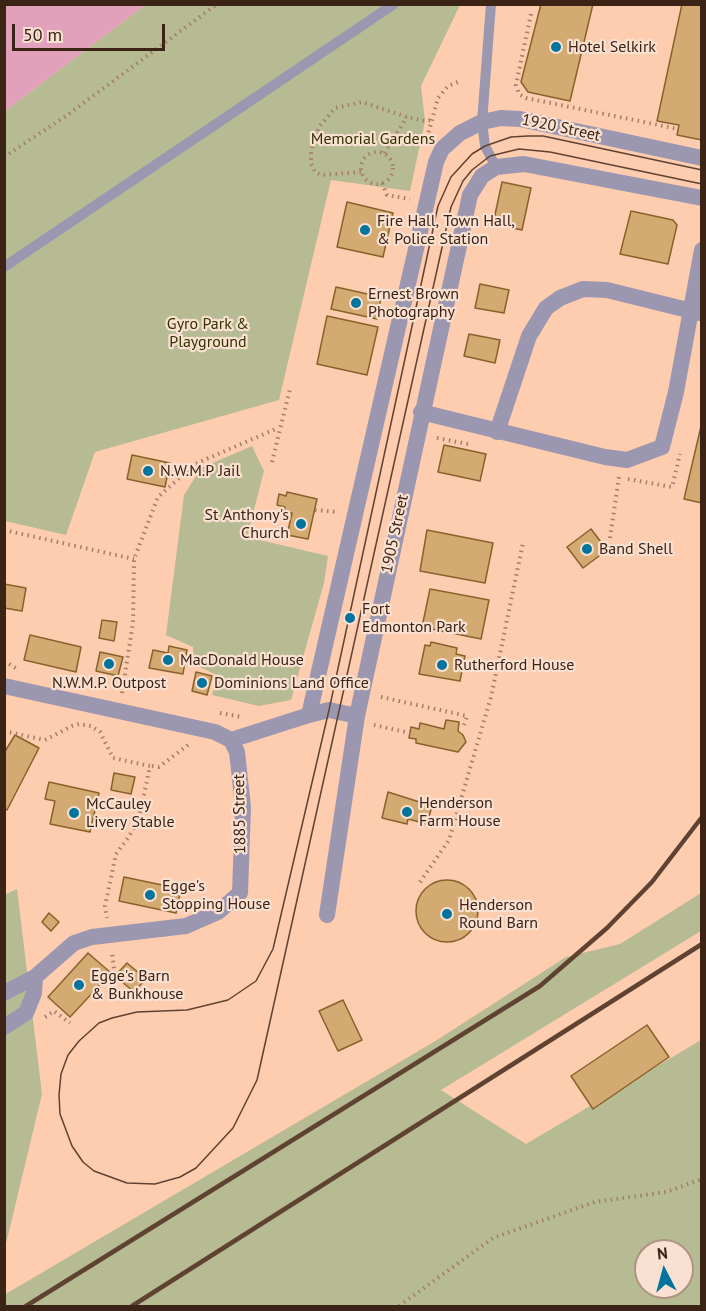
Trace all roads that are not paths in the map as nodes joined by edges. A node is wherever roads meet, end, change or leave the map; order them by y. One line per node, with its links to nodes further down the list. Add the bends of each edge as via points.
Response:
1 (394, 4): 8 (lane)
2 (491, 4): 3 (lane)
3 (482, 122): 4 (street, 1920 Street, via 520,119); 5 (lane, via 485,147); 13 (street, 1920 Street, via 450,140 436,162)
4 (702, 158)
5 (496, 167): 6 (street, via 538,164); 10 (street, 1905 Street, via 482,176 470,195)
6 (702, 198)
7 (702, 250): 9 (street)
8 (4, 267)
9 (697, 312): 11 (street, via 607,290 583,289 560,298 546,308 529,336); 11 (street, via 662,447 622,459)
10 (421, 412): 11 (street); 14 (street, 1905 Street)
11 (497, 432)
12 (4, 686): 15 (street, via 208,730)
13 (309, 715): 14 (street, via 329,710); 15 (street)
14 (357, 716): 16 (street, 1905 Street)
15 (231, 740): 17 (street, 1885 Street, via 237,752 243,807 240,893 218,912 186,926 110,934 74,943)
16 (327, 915)
17 (35, 977): 18 (street, 1885 Street); 19 (street, via 26,1013)
18 (4, 993)
19 (4, 1027)

